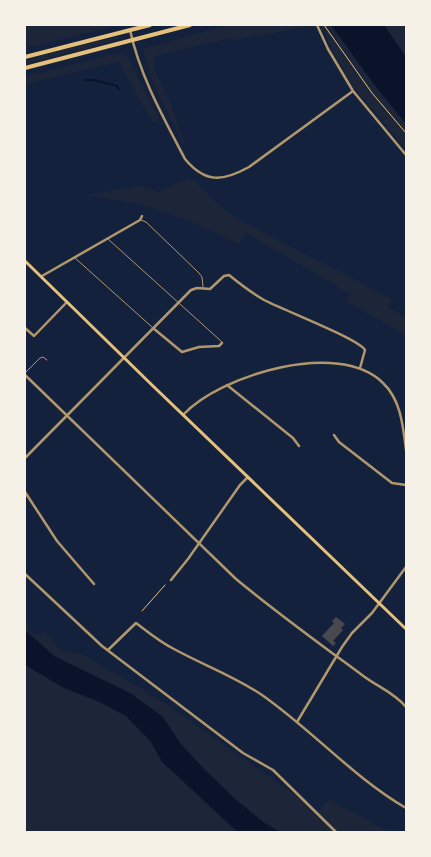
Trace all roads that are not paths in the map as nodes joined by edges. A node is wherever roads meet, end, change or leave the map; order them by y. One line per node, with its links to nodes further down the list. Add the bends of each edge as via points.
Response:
1 (150, 25): 4 (main road)
2 (190, 25): 5 (main road)
3 (317, 25): 8 (street)
4 (130, 30): 5 (street); 6 (main road)
5 (132, 40): 7 (main road); 8 (street, via 143,73 184,159 211,178 234,175 248,168)
6 (25, 57)
7 (25, 68)
8 (353, 91): 9 (street)
9 (406, 155)
10 (142, 216): 11 (street)
11 (140, 220): 12 (street); 16 (lane, via 200,273)
12 (107, 239): 13 (street); 18 (lane)
13 (74, 258): 15 (street); 20 (lane)
14 (25, 260): 15 (main road)
15 (42, 276): 17 (main road)
16 (203, 288): 18 (street, via 191,290); 24 (street, via 210,289 229,275 263,299 363,346 365,350)
17 (68, 302): 19 (street, via 34,336); 22 (main road)
18 (179, 303): 20 (street); 21 (lane)
19 (25, 328)
20 (153, 328): 21 (street, via 182,352); 22 (street)
21 (222, 343)
22 (124, 358): 27 (main road); 28 (street)
23 (47, 360): 25 (lane, via 40,358)
24 (360, 368): 26 (street, via 316,363 288,366 262,371); 31 (street, via 382,382 392,394 402,419)
25 (25, 374): 28 (street)
26 (227, 385): 27 (street); 30 (street)
27 (183, 415): 33 (main road)
28 (68, 417): 32 (street); 36 (street)
29 (334, 436): 34 (street, via 392,483)
30 (299, 446)
31 (406, 449)
32 (25, 458)
33 (248, 477): 36 (street); 41 (main road)
34 (406, 484)
35 (25, 492): 40 (street, via 57,541)
36 (199, 543): 39 (street); 44 (street, via 262,600)
37 (406, 567): 41 (street)
38 (25, 574): 43 (street)
39 (171, 580)
40 (94, 584)
41 (380, 603): 42 (main road); 44 (street)
42 (406, 629)
43 (108, 650): 46 (street, via 136,623 173,648 249,687); 48 (street, via 273,770)
44 (336, 655): 45 (street, via 401,700); 46 (street)
45 (406, 707)
46 (297, 722): 47 (street, via 340,760)
47 (406, 808)
48 (336, 832)

